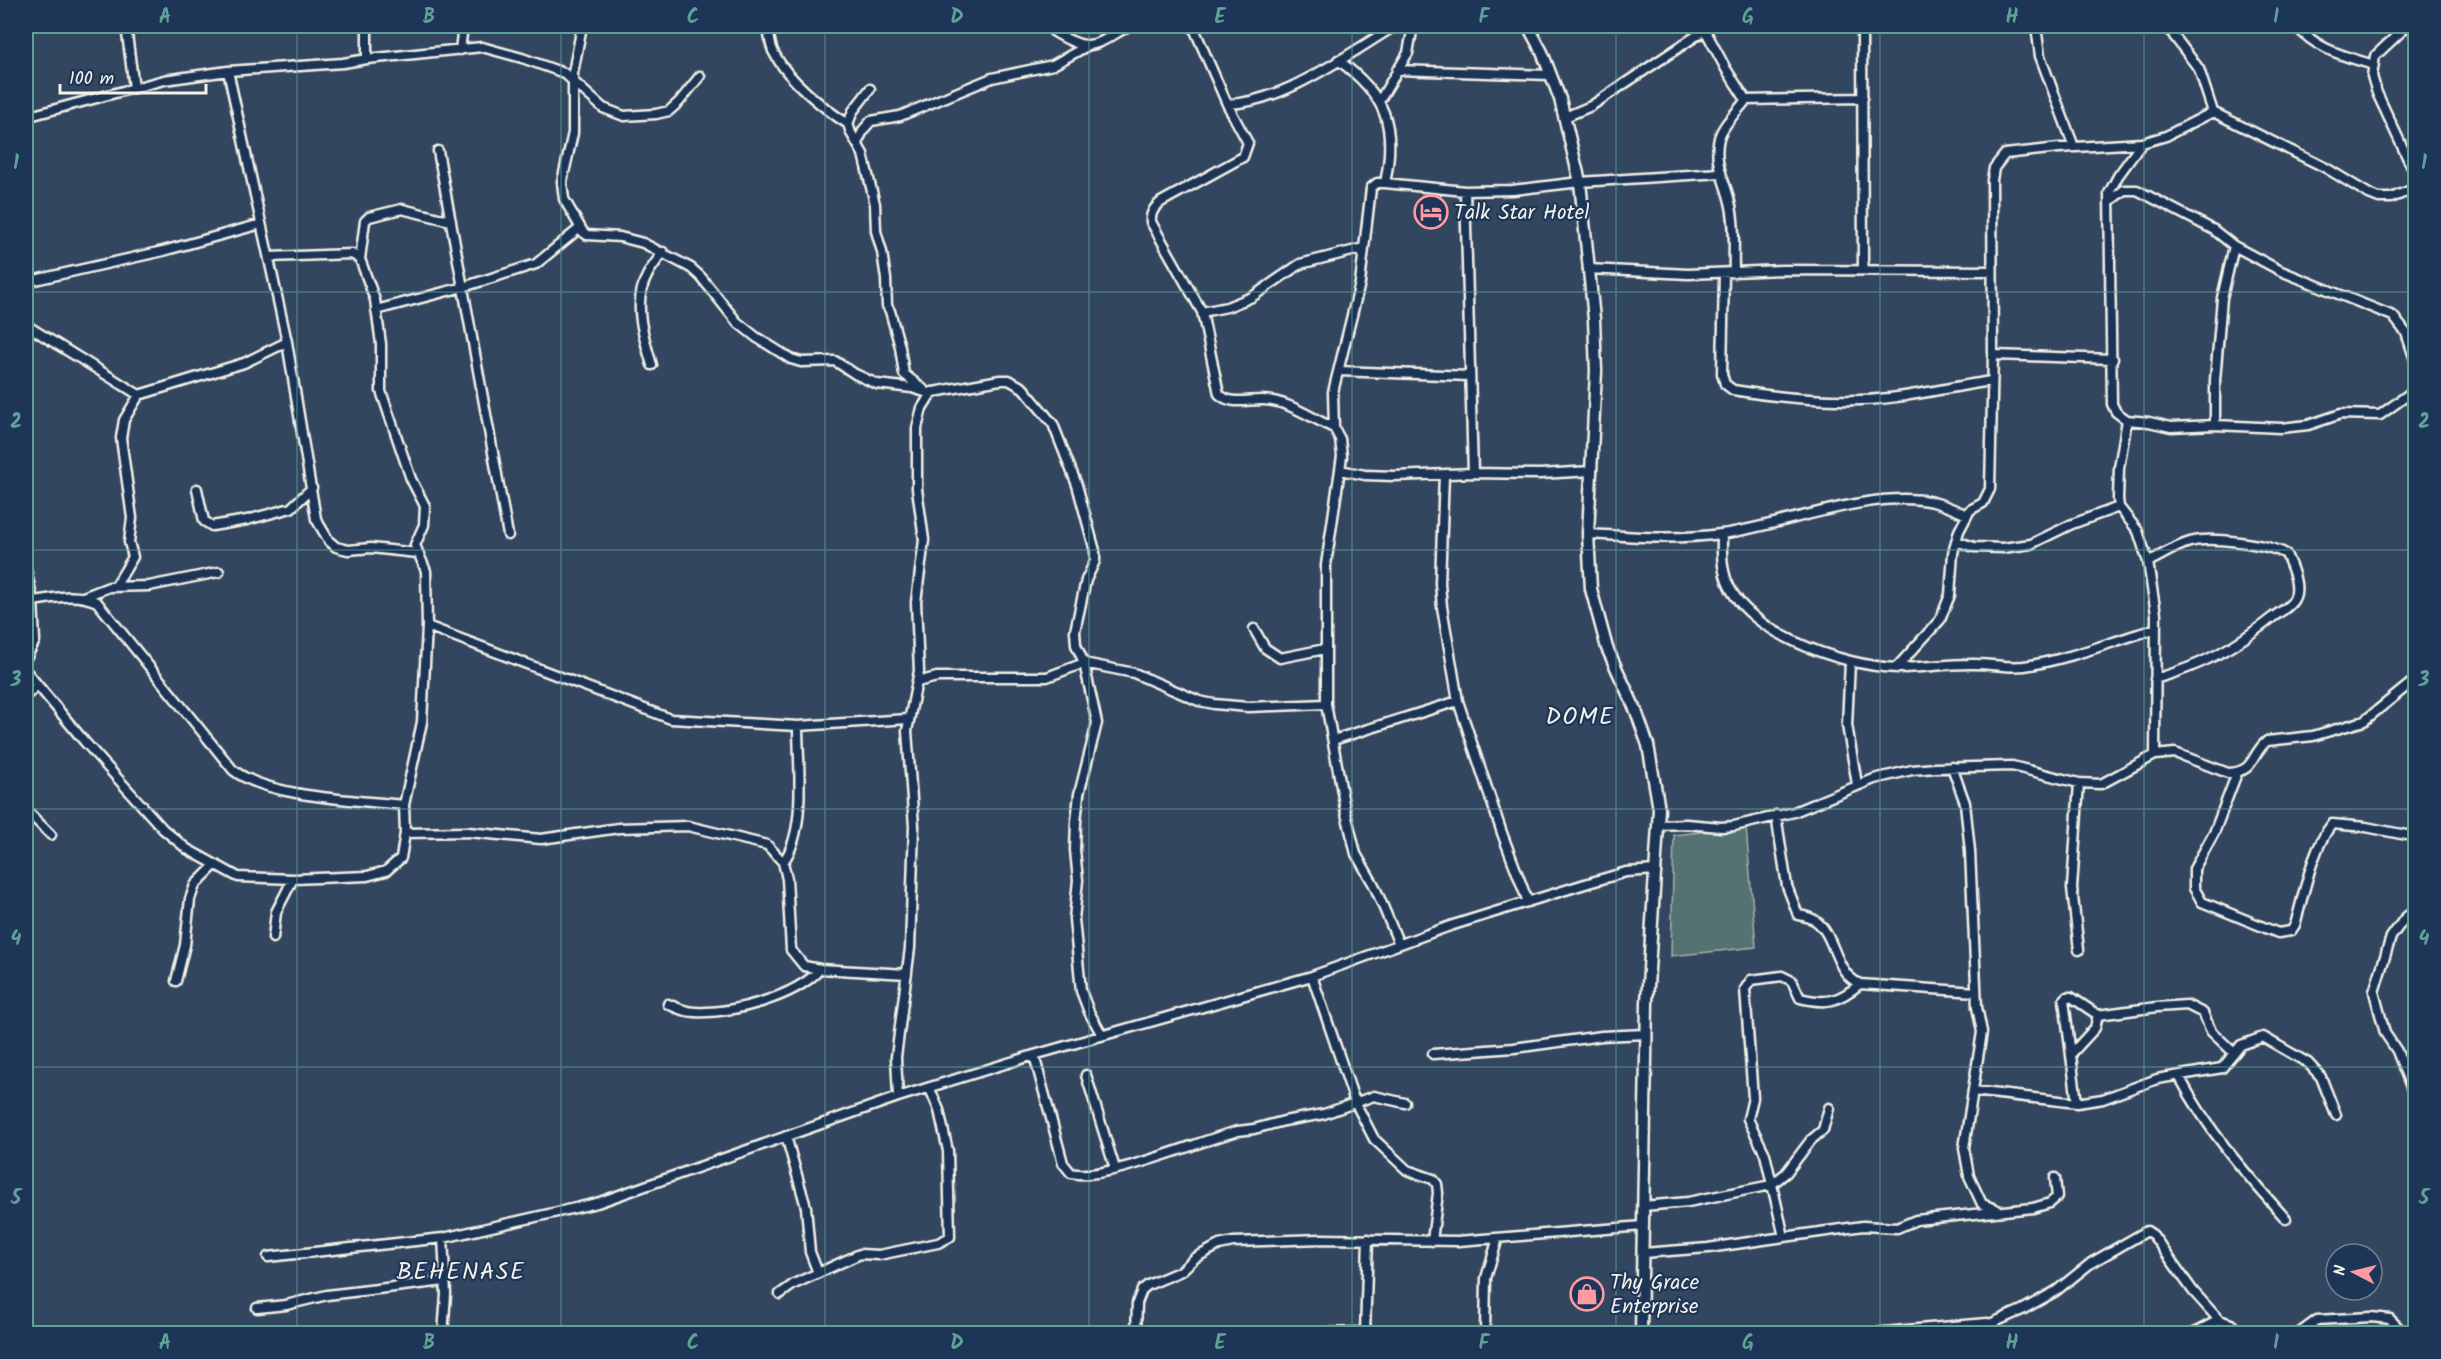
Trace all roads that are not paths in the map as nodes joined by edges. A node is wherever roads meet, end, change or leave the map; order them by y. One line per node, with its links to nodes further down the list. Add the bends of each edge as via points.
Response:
1 (126, 26): 28 (street)
2 (367, 26): 20 (street)
3 (463, 26): 19 (street)
4 (582, 26): 27 (street)
5 (767, 26): 37 (street, via 774,53 786,69 815,100)
6 (1130, 26): 18 (street)
7 (1193, 26): 33 (street)
8 (1395, 26): 21 (street)
9 (1413, 26): 23 (street, via 1408,53)
10 (1528, 26): 25 (street)
11 (1862, 26): 30 (street)
12 (2036, 26): 40 (street, via 2040,56)
13 (2169, 26): 34 (street, via 2199,69)
14 (2296, 26): 22 (street, via 2326,50)
15 (2407, 26): 22 (street, via 2375,56)
16 (1704, 28): 32 (street); 36 (street, via 1591,106)
17 (1053, 31): 18 (street, via 1074,44)
18 (1087, 46): 38 (street, via 1053,65 992,78 900,116 872,122)
19 (460, 50): 20 (street); 27 (street, via 482,47 504,52)
20 (367, 59): 24 (street)
21 (1338, 60): 31 (street); 33 (street, via 1315,75 1254,102)
22 (2373, 65): 43 (street, via 2373,84)
23 (1397, 70): 25 (street); 31 (street)
24 (228, 71): 28 (street); 50 (street)
25 (1551, 75): 36 (street)
26 (700, 76): 27 (street, via 669,111 639,116 603,108)
27 (573, 80): 51 (street, via 573,133 562,182 564,199)
28 (134, 88): 35 (street)
29 (870, 89): 37 (street)
30 (1863, 98): 32 (street); 58 (street)
31 (1380, 100): 45 (street, via 1390,153)
32 (1746, 100): 42 (street, via 1719,138)
33 (1227, 104): 64 (street, via 1248,144 1243,157 1161,202 1151,216)
34 (2213, 112): 39 (street, via 2166,136); 46 (street, via 2379,198 2391,198)
35 (26, 117)
36 (1564, 117): 44 (street)
37 (848, 124): 38 (street)
38 (857, 143): 75 (street, via 864,154 875,204 887,306 904,374)
39 (2142, 143): 40 (street); 48 (street, via 2118,176 2109,193)
40 (2074, 147): 59 (street, via 2005,154 1998,161 1992,180)
41 (438, 151): 49 (street)
42 (1720, 173): 44 (street); 60 (street, via 1731,203)
43 (2415, 176)
44 (1580, 182): 47 (street); 57 (street)
45 (1385, 183): 47 (street); 53 (street, via 1371,188)
46 (2415, 188)
47 (1465, 191): 72 (street)
48 (2111, 200): 52 (street, via 2124,190 2137,190 2214,230); 68 (street)
49 (451, 221): 56 (street, via 402,209 369,217 365,221); 62 (street)
50 (261, 224): 55 (street); 61 (street)
51 (580, 228): 54 (street, via 587,235 620,237); 62 (street, via 536,264)
52 (2234, 246): 69 (street, via 2281,271 2392,316 2406,333); 78 (street, via 2222,298)
53 (1364, 248): 64 (street, via 1300,264 1252,297); 71 (street, via 1360,283)
54 (663, 252): 70 (street, via 647,276 640,305); 75 (street, via 701,277 737,322 790,359 836,361 877,384)
55 (269, 257): 56 (street, via 352,254); 66 (street)
56 (360, 259): 63 (street)
57 (1588, 268): 60 (street); 81 (street, via 1596,371)
58 (1863, 270): 59 (street); 60 (street)
59 (1992, 271): 67 (street)
60 (1729, 273): 73 (street, via 1722,374 1725,384 1733,390 1861,400)
61 (26, 282)
62 (463, 287): 63 (street); 90 (street)
63 (376, 310): 92 (street, via 381,391 411,479 425,506 424,525 415,545)
64 (1202, 312): 79 (street, via 1219,394 1229,401 1284,403)
65 (26, 325): 76 (street)
66 (287, 342): 76 (street, via 244,363); 84 (street)
67 (1993, 356): 68 (street); 73 (street)
68 (2113, 359): 77 (street, via 2112,404)
69 (2415, 363)
70 (652, 365)
71 (1339, 371): 72 (street); 79 (street, via 1333,392)
72 (1469, 376): 82 (street)
73 (1992, 381): 87 (street, via 1990,489 1987,498)
74 (2415, 389): 78 (street, via 2380,415 2341,414 2308,425 2282,428)
75 (930, 392): 105 (street, via 1009,380 1023,388 1053,424 1077,485 1095,551 1075,632); 110 (street, via 917,428 917,489 924,540 916,602)
76 (139, 395): 96 (street, via 124,420 121,438 133,558)
77 (2127, 420): 78 (street, via 2171,427); 86 (street, via 2119,468)
78 (2215, 425)
79 (1334, 428): 80 (street, via 1340,439)
80 (1340, 470): 83 (street, via 1365,475); 102 (street, via 1326,566)
81 (1592, 471): 82 (street); 88 (street)
82 (1473, 473): 83 (street)
83 (1444, 476): 113 (street, via 1440,583)
84 (312, 488): 85 (street, via 291,508 212,526 204,521); 92 (street, via 316,519 336,547)
85 (197, 489)
86 (2119, 507): 91 (street, via 2031,544 1994,548); 93 (street, via 2138,531)
87 (1967, 515): 89 (street, via 1931,501 1893,499); 91 (street)
88 (1588, 534): 89 (street, via 1654,539); 126 (street, via 1591,589 1599,625 1648,746 1658,795)
89 (1722, 534): 104 (street, via 1724,572 1732,591 1755,618 1785,638)
90 (508, 535)
91 (1956, 541): 106 (street, via 1946,608)
92 (417, 553): 99 (street, via 426,571)
93 (2148, 562): 101 (street); 108 (street, via 2190,542 2239,542 2286,554 2296,588 2289,605 2218,655)
94 (26, 569): 98 (street)
95 (219, 572): 96 (street, via 149,586)
96 (116, 587): 97 (street)
97 (83, 597): 98 (street); 123 (street, via 97,602 115,622 242,777 291,792)
98 (29, 602): 103 (street, via 35,641)
99 (427, 626): 116 (street, via 671,719); 123 (street, via 422,722)
100 (1254, 628): 102 (street, via 1265,648 1280,658)
101 (2155, 629): 106 (street, via 2025,666); 108 (street)
102 (1325, 649): 114 (street)
103 (26, 658)
104 (1850, 662): 106 (street); 122 (street, via 1847,725)
105 (1084, 663): 110 (street, via 1047,677 937,677); 114 (street, via 1134,674 1214,704); 148 (street, via 1096,723 1079,794 1074,919 1081,991)
106 (1896, 668)
107 (26, 671): 111 (street)
108 (2155, 679): 118 (street)
109 (2415, 680): 120 (street, via 2364,721 2313,736 2267,741 2251,764)
110 (917, 682): 115 (street)
111 (37, 685): 112 (street); 131 (street, via 162,829)
112 (26, 696)
113 (1458, 700): 117 (street); 134 (street)
114 (1326, 704): 117 (street)
115 (908, 719): 116 (street); 140 (street, via 914,826)
116 (798, 726): 130 (street, via 797,819 792,847)
117 (1333, 740): 137 (street, via 1356,854)
118 (2155, 755): 120 (street, via 2175,753); 121 (street, via 2101,784)
119 (1952, 767): 121 (street, via 2012,766); 122 (street, via 1912,770); 144 (street, via 1965,803)
120 (2237, 773): 129 (street, via 2214,833 2194,869 2194,888 2202,902 2278,933 2291,931 2295,925 2317,855 2332,824)
121 (2079, 783): 138 (street, via 2072,888)
122 (1857, 784): 125 (street, via 1794,812)
123 (404, 805): 127 (street)
124 (26, 810): 128 (street)
125 (1776, 815): 126 (street, via 1721,828); 143 (street, via 1788,886 1798,915 1815,921 1823,929 1848,978)
126 (1659, 825): 132 (street)
127 (405, 833): 130 (street, via 468,832 541,839 619,828 688,826 767,845); 133 (street, via 400,858 386,871 367,876)
128 (51, 835)
129 (2415, 837)
130 (783, 862): 139 (street, via 791,950 804,966)
131 (215, 865): 133 (street, via 238,877); 142 (street, via 195,885 190,899)
132 (1656, 870): 134 (street, via 1626,872); 147 (street)
133 (293, 879): 136 (street, via 276,912)
134 (1528, 902): 137 (street)
135 (2415, 908): 158 (street, via 2391,937 2374,992 2385,1033 2397,1051)
136 (273, 938)
137 (1399, 944): 141 (street)
138 (2079, 950)
139 (820, 969): 140 (street); 145 (street, via 788,991 722,1011 695,1012)
140 (906, 974): 157 (street, via 896,1057)
141 (1312, 976): 148 (street); 159 (street)
142 (176, 981)
143 (1860, 984): 144 (street); 167 (street, via 1832,1001 1800,998 1792,981 1782,976 1747,983 1753,1098 1748,1119 1762,1145)
144 (1976, 992): 156 (street, via 1982,1032)
145 (668, 1004)
146 (2098, 1015): 149 (street, via 2187,1005 2203,1013 2211,1031); 150 (street, via 2095,1028); 150 (street, via 2070,997 2064,1000)
147 (1647, 1034): 151 (street); 168 (street)
148 (1102, 1035): 152 (street)
149 (2234, 1052): 154 (street, via 2222,1068); 163 (street, via 2241,1045 2263,1038 2278,1044 2308,1063 2321,1077)
150 (2072, 1053): 161 (street)
151 (1432, 1054)
152 (1034, 1055): 155 (street); 165 (street, via 1066,1169 1078,1175)
153 (1086, 1075): 165 (street)
154 (2179, 1076): 161 (street); 170 (street, via 2224,1146)
155 (930, 1089): 157 (street); 179 (street, via 948,1151 950,1237 938,1244 901,1251 860,1254)
156 (1973, 1091): 161 (street); 169 (street, via 1965,1163 1982,1204)
157 (898, 1097): 164 (street)
158 (2415, 1100)
159 (1355, 1102): 160 (street, via 1381,1096); 165 (street, via 1324,1114 1231,1132); 176 (street, via 1377,1143 1407,1170 1437,1184)
160 (1405, 1103)
161 (2077, 1103)
162 (1829, 1108): 167 (street, via 1823,1130)
163 (2336, 1115)
164 (786, 1136): 173 (street, via 597,1203); 179 (street, via 806,1207 810,1252)
165 (1115, 1169)
166 (2055, 1178): 169 (street, via 2057,1197 2050,1203)
167 (1771, 1185): 168 (street, via 1688,1202); 172 (street)
168 (1643, 1206): 171 (street)
169 (2000, 1210): 172 (street, via 1916,1220 1897,1228 1863,1226)
170 (2286, 1219)
171 (1643, 1226): 174 (street); 177 (street)
172 (1784, 1237): 177 (street)
173 (443, 1238): 178 (street); 180 (street)
174 (1498, 1238): 176 (street); 189 (street, via 1486,1278)
175 (1368, 1239): 176 (street); 185 (street); 187 (street, via 1219,1245 1142,1290 1137,1303)
176 (1432, 1241)
177 (1643, 1253): 190 (street)
178 (268, 1257)
179 (818, 1273): 181 (street)
180 (445, 1281): 182 (street); 186 (street)
181 (780, 1294)
182 (257, 1308)
183 (2219, 1320): 184 (street, via 2147,1231 2091,1263 2056,1291); 193 (street); 194 (street)
184 (1990, 1324): 191 (street); 192 (street)
185 (1365, 1333): 188 (street)
186 (443, 1334)
187 (1136, 1334)
188 (1281, 1334)
189 (1485, 1334)
190 (1641, 1334)
191 (1861, 1334)
192 (1987, 1334)
193 (2192, 1334)
194 (2242, 1334)
195 (2298, 1334): 196 (street, via 2318,1320 2371,1317 2390,1319)
196 (2405, 1334)

